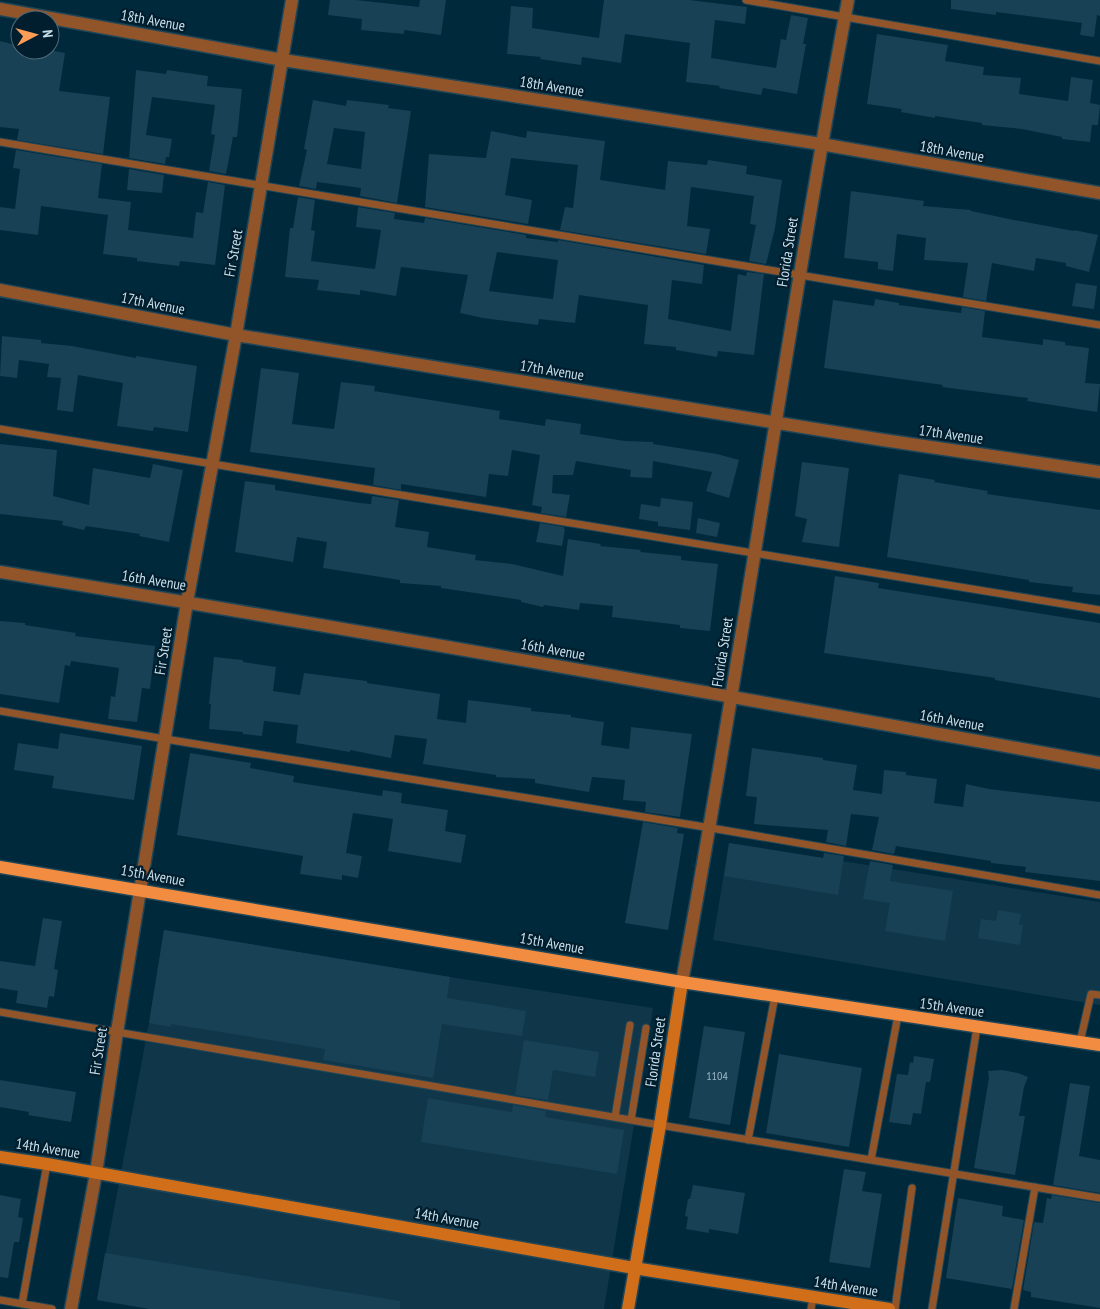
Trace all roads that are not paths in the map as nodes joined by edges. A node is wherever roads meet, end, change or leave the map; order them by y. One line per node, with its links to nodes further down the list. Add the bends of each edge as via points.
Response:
1 (292, 0): 6 (street, Fir Street)
2 (746, 0): 5 (lane)
3 (848, 0): 5 (street, Florida Street)
4 (0, 9): 6 (street, 18th Avenue)
5 (845, 17): 7 (lane); 9 (street, Florida Street)
6 (283, 60): 9 (street, 18th Avenue); 10 (street, Fir Street)
7 (1100, 61)
8 (0, 142): 10 (lane)
9 (821, 144): 11 (street, 18th Avenue); 12 (street, Florida Street)
10 (261, 185): 12 (lane); 15 (street, Fir Street)
11 (1100, 193)
12 (799, 276): 14 (lane); 16 (street, Florida Street)
13 (0, 290): 15 (street, 17th Avenue)
14 (1100, 325)
15 (236, 335): 16 (street, 17th Avenue); 18 (street, Fir Street)
16 (775, 423): 19 (street, 17th Avenue); 20 (street, Florida Street)
17 (0, 429): 18 (lane)
18 (212, 464): 20 (lane); 22 (street, Fir Street)
19 (1100, 472)
20 (754, 553): 23 (lane); 24 (street, Florida Street)
21 (0, 572): 22 (street, 16th Avenue)
22 (187, 602): 24 (street, 16th Avenue); 26 (street, Fir Street)
23 (1100, 610)
24 (731, 697): 27 (street, 16th Avenue); 28 (street, Florida Street)
25 (0, 711): 26 (lane)
26 (165, 740): 28 (lane); 30 (street, Fir Street)
27 (1100, 763)
28 (711, 828): 31 (lane); 32 (street, Florida Street)
29 (0, 866): 30 (main road, 15th Avenue)
30 (141, 889): 32 (main road, 15th Avenue); 40 (street, Fir Street)
31 (1100, 895)
32 (682, 982): 34 (main road, 15th Avenue); 45 (street, Florida Street)
33 (1100, 995): 41 (lane, via 1091,994)
34 (775, 996): 36 (main road, 15th Avenue); 46 (lane)
35 (0, 1012): 40 (lane)
36 (898, 1015): 38 (main road, 15th Avenue); 48 (lane)
37 (630, 1025): 43 (lane)
38 (977, 1027): 41 (main road, 15th Avenue); 51 (lane)
39 (646, 1028): 44 (lane)
40 (117, 1032): 43 (lane); 50 (street, Fir Street)
41 (1080, 1042): 42 (main road, 15th Avenue)
42 (1100, 1045)
43 (615, 1118): 44 (lane)
44 (631, 1120): 45 (lane)
45 (660, 1125): 46 (lane); 55 (street, Florida Street)
46 (748, 1140): 48 (lane)
47 (0, 1157): 49 (street, 14th Avenue)
48 (871, 1160): 51 (lane)
49 (47, 1164): 50 (street, 14th Avenue); 58 (lane)
50 (96, 1173): 55 (street, 14th Avenue); 60 (street, Fir Street)
51 (954, 1174): 52 (lane); 64 (lane)
52 (1035, 1187): 54 (lane); 65 (lane)
53 (912, 1188): 63 (lane)
54 (1100, 1198)
55 (634, 1268): 57 (street, 14th Avenue); 61 (street, Florida Street)
56 (0, 1300): 58 (lane)
57 (812, 1303): 62 (street, 14th Avenue)
58 (22, 1304): 59 (lane)
59 (52, 1309)
60 (71, 1309)
61 (628, 1309)
62 (889, 1309)
63 (895, 1309)
64 (932, 1309)
65 (1014, 1309)

